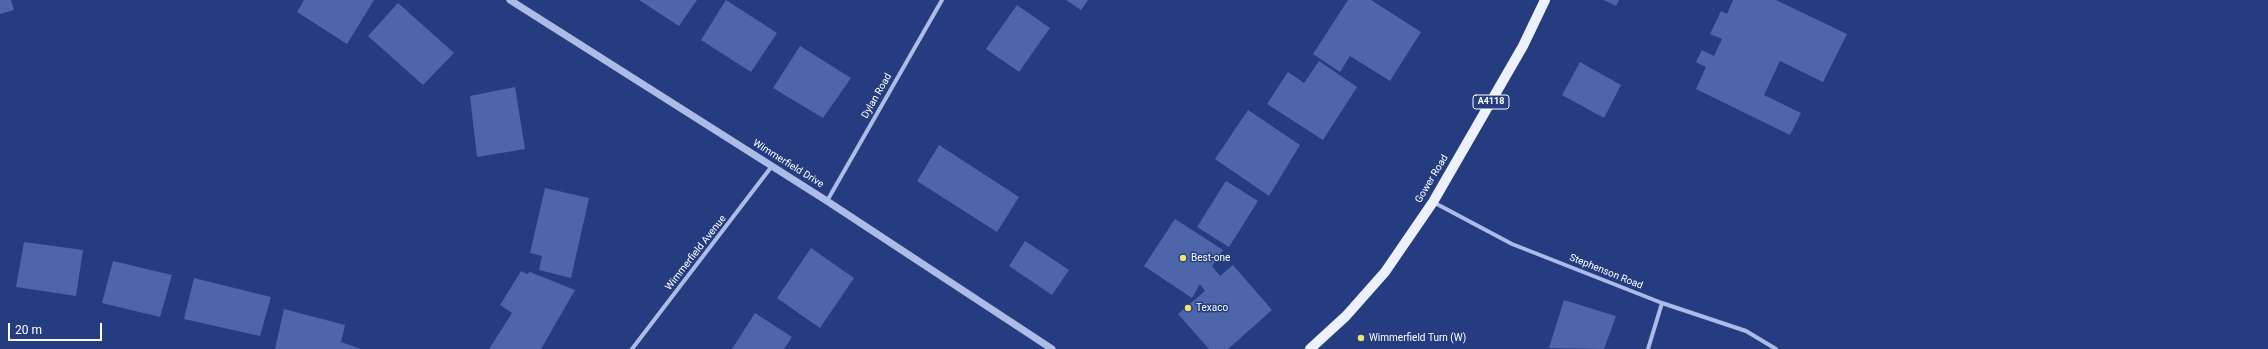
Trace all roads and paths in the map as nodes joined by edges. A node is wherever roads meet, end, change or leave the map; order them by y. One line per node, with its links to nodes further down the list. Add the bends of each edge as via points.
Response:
1 (510, 0): 4 (street, Wimmerfield Drive)
2 (942, 0): 5 (street, Dylan Road)
3 (1545, 0): 6 (main road, Gower Road / A4118, via 1523,46)
4 (772, 166): 5 (street, Wimmerfield Drive); 8 (street, Wimmerfield Avenue)
5 (828, 201): 9 (street, Wimmerfield Drive)
6 (1433, 202): 7 (street, Stephenson Road, via 1512,244); 10 (main road, Gower Road / A4118, via 1385,272 1346,316)
7 (1662, 303): 11 (street); 12 (street, Stephenson Road, via 1746,331)
8 (632, 349)
9 (1052, 349)
10 (1310, 349)
11 (1648, 349)
12 (1776, 349)

